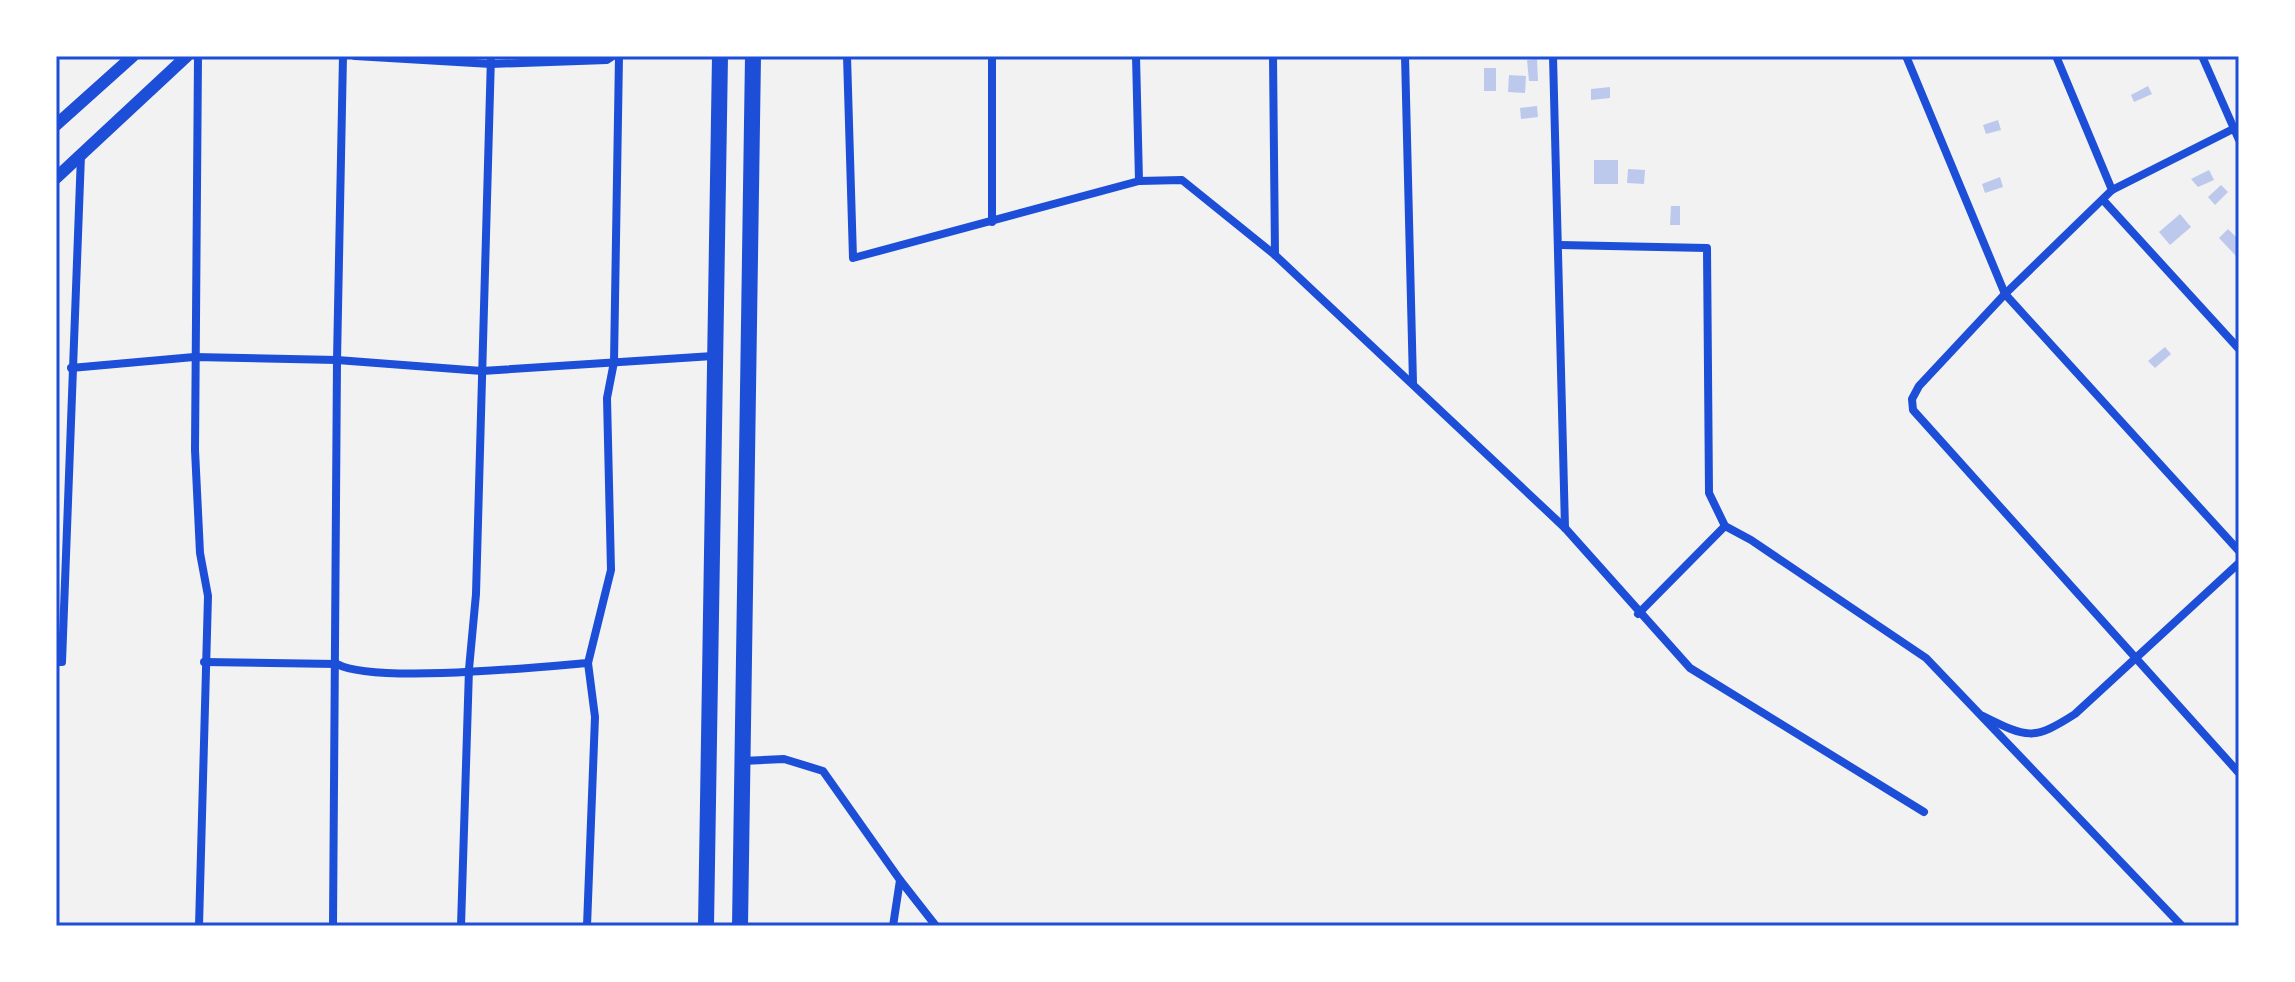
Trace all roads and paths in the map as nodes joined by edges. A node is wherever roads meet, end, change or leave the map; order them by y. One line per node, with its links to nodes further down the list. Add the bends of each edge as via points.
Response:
1 (133, 56): 20 (street)
2 (187, 56): 23 (street)
3 (198, 56): 34 (street)
4 (343, 56): 35 (street)
5 (355, 56): 19 (street)
6 (613, 56): 19 (street)
7 (619, 56): 36 (street)
8 (720, 56): 33 (main road)
9 (753, 56): 52 (main road)
10 (847, 56): 28 (street, via 853,258)
11 (992, 56): 28 (street)
12 (1136, 56): 25 (street)
13 (1273, 56): 30 (street)
14 (1405, 56): 39 (street)
15 (1553, 56): 29 (street)
16 (1906, 56): 31 (street)
17 (2056, 56): 26 (street)
18 (2202, 56): 21 (street)
19 (491, 60): 38 (street)
20 (56, 125)
21 (2235, 128): 22 (street); 26 (street)
22 (2239, 140)
23 (81, 155): 24 (street); 37 (street)
24 (56, 178)
25 (1139, 181): 28 (street); 30 (street, via 1182,180)
26 (2112, 190): 27 (street)
27 (2104, 201): 31 (street); 32 (street)
28 (992, 222)
29 (1560, 245): 40 (street, via 1707,248 1709,493); 41 (street)
30 (1275, 255): 39 (street)
31 (2005, 294): 42 (street); 45 (street, via 1919,386 1913,410)
32 (2239, 349)
33 (713, 356): 36 (street); 60 (main road)
34 (194, 357): 35 (street); 37 (street); 47 (street, via 196,507 208,596)
35 (337, 360): 38 (street); 49 (street)
36 (614, 362): 38 (street); 48 (street, via 607,398 611,570)
37 (71, 368): 46 (street, via 62,662)
38 (482, 371): 50 (street)
39 (1413, 383): 41 (street)
40 (1725, 526): 44 (street); 51 (street, via 1926,658)
41 (1565, 528): 44 (street)
42 (2239, 551)
43 (2239, 563): 45 (street)
44 (1638, 614): 54 (street, via 1690,668)
45 (2138, 657): 51 (street, via 2075,714 2039,735 2011,730); 53 (street)
46 (56, 662)
47 (204, 662): 49 (street); 56 (street)
48 (588, 663): 50 (street); 59 (street, via 595,717)
49 (337, 664): 50 (street, via 350,671); 57 (street)
50 (469, 669): 58 (street)
51 (1975, 712): 64 (street)
52 (742, 761): 55 (street, via 784,759 823,771); 61 (main road)
53 (2239, 773)
54 (1924, 812)
55 (900, 880): 62 (street); 63 (street)
56 (199, 926)
57 (333, 926)
58 (461, 926)
59 (587, 926)
60 (706, 926)
61 (740, 926)
62 (893, 926)
63 (936, 926)
64 (2182, 926)

